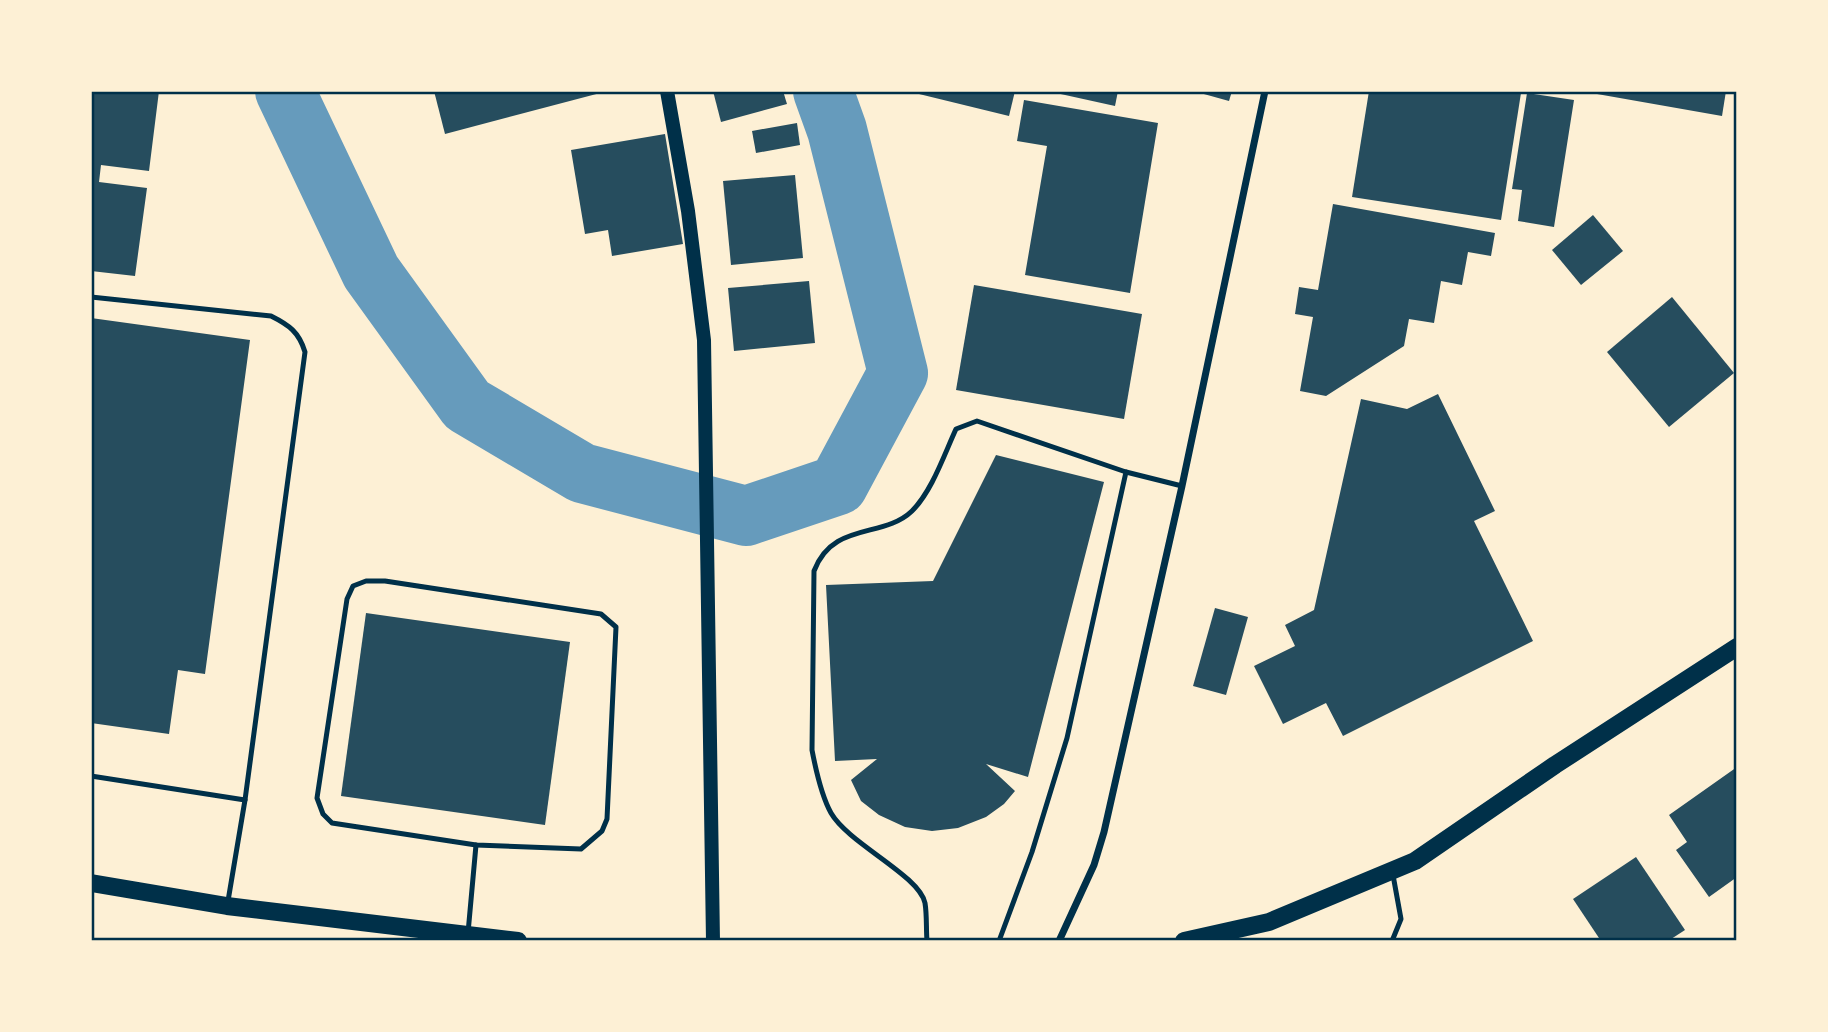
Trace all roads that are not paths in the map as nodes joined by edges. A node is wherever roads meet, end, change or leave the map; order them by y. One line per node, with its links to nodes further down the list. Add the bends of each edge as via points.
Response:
1 (667, 91): 15 (main road, via 704,340)
2 (1265, 91): 5 (street)
3 (91, 297): 8 (lane, via 271,316 301,338 304,352)
4 (1126, 472): 5 (lane); 16 (lane, via 969,422 956,429 911,513 834,542 820,554 814,571 812,723 818,779 832,814 867,850 914,883 925,901); 17 (lane, via 1067,738)
5 (1182, 486): 18 (street, via 1104,832)
6 (1737, 647): 10 (main road)
7 (91, 776): 8 (lane)
8 (245, 800): 12 (lane)
9 (476, 845): 9 (lane, via 581,849 602,831 607,819 616,627 601,614 385,581 353,586 347,599 317,798 323,814 332,823); 13 (lane)
10 (1392, 872): 19 (main road, via 1269,922); 20 (lane, via 1401,919)
11 (91, 883): 12 (main road)
12 (227, 906): 13 (main road)
13 (468, 936): 14 (main road)
14 (518, 941)
15 (713, 941)
16 (927, 941)
17 (999, 941)
18 (1059, 941)
19 (1184, 941)
20 (1392, 941)

